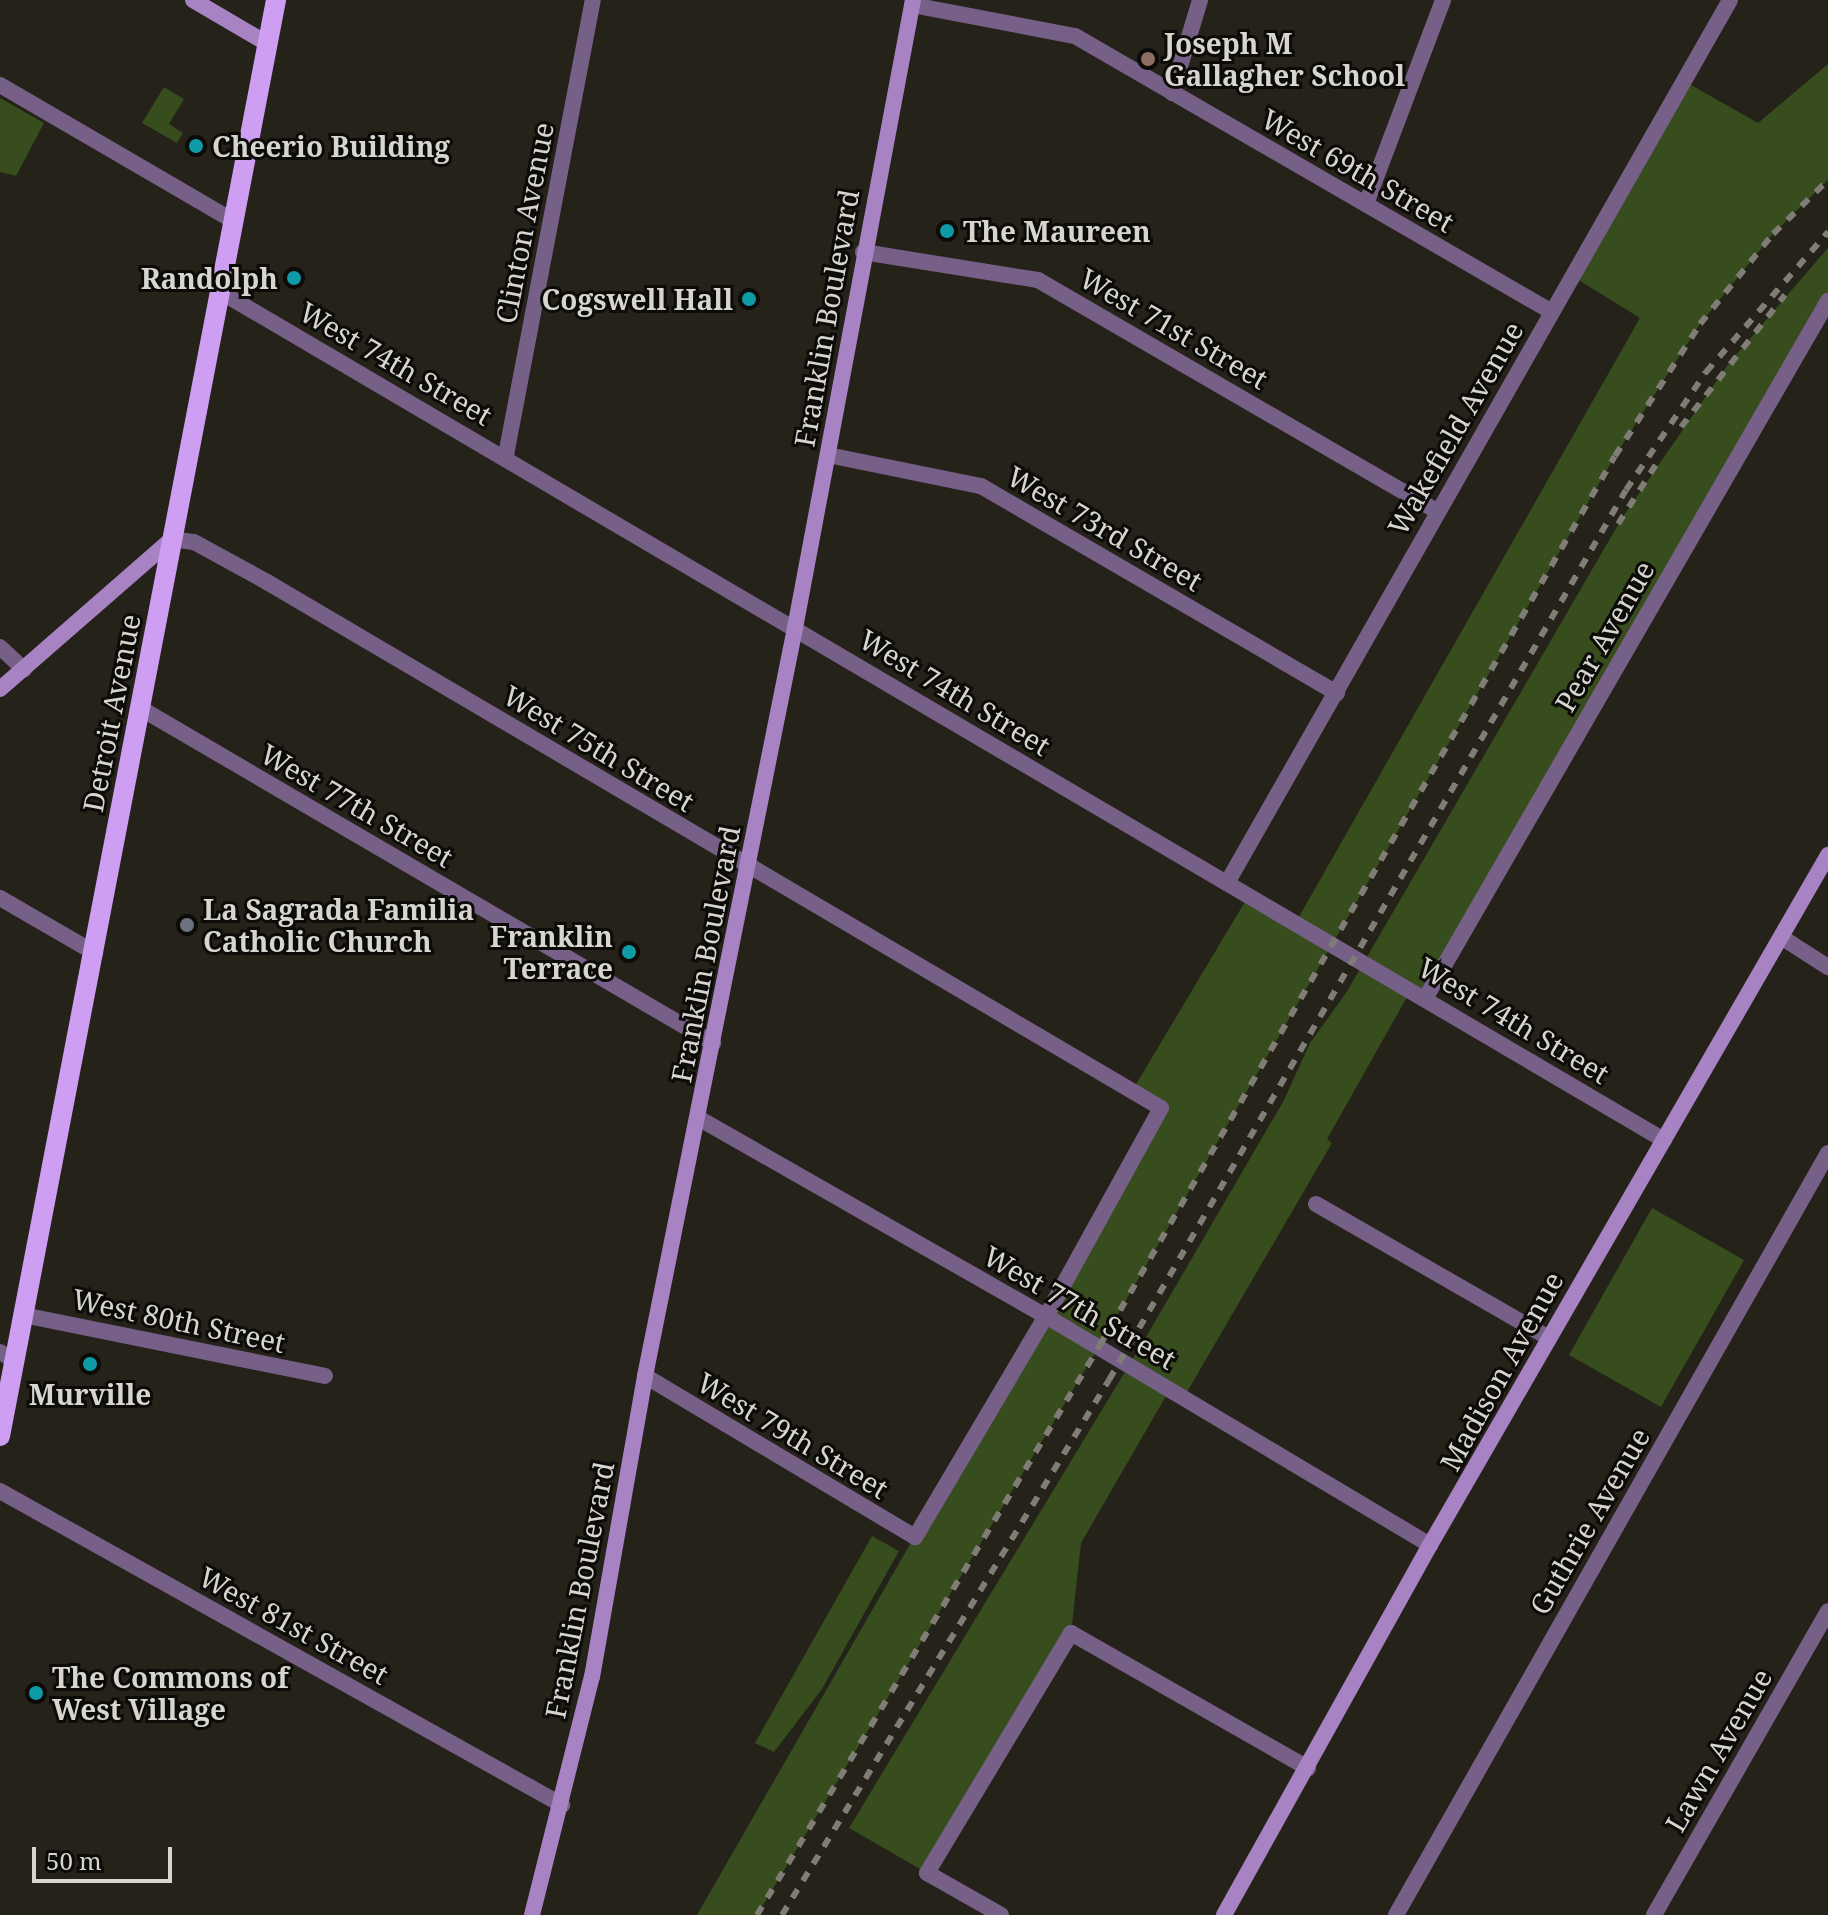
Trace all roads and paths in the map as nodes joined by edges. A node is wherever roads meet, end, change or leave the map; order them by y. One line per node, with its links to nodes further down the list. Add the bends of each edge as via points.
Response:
1 (193, 0): 8 (street)
2 (276, 0): 8 (main road, Detroit Avenue)
3 (593, 0): 17 (street, Clinton Avenue)
4 (1200, 0): 10 (street)
5 (1443, 0): 11 (street)
6 (1730, 0): 16 (street, Wakefield Avenue)
7 (912, 2): 10 (street, West 69th Street, via 1075,36); 13 (street, Franklin Boulevard)
8 (268, 44): 12 (main road, Detroit Avenue)
9 (0, 85): 12 (street)
10 (1172, 93): 11 (street, West 69th Street)
11 (1366, 204): 16 (street, West 69th Street)
12 (232, 220): 14 (main road, Detroit Avenue)
13 (863, 252): 18 (street, Franklin Boulevard); 19 (street, West 71st Street, via 1038,280)
14 (219, 291): 17 (street, West 74th Street); 20 (main road, Detroit Avenue)
15 (1828, 301): 34 (street, Pear Avenue)
16 (1552, 312): 19 (street, Wakefield Avenue)
17 (506, 455): 21 (street, West 74th Street)
18 (828, 455): 21 (street, Franklin Boulevard); 25 (street, West 73rd Street, via 981,486)
19 (1437, 511): 25 (street, Wakefield Avenue)
20 (172, 539): 23 (street); 26 (main road, Detroit Avenue); 28 (street, West 75th Street, via 194,542 267,582)
21 (795, 628): 28 (street, Franklin Boulevard); 29 (street, West 74th Street)
22 (0, 647): 23 (street)
23 (24, 669): 24 (street)
24 (0, 689)
25 (1337, 693): 29 (street, Wakefield Avenue)
26 (140, 708): 32 (main road, Detroit Avenue); 35 (street, West 77th Street)
27 (1828, 855): 31 (street, Madison Avenue)
28 (748, 867): 35 (street, Franklin Boulevard); 41 (street, West 75th Street, via 1161,1108)
29 (1227, 883): 34 (street, West 74th Street)
30 (0, 898): 32 (street)
31 (1781, 937): 33 (street); 37 (street, Madison Avenue)
32 (95, 953): 40 (main road, Detroit Avenue)
33 (1828, 967)
34 (1426, 997): 37 (street, West 74th Street)
35 (713, 1043): 36 (street, Franklin Boulevard)
36 (700, 1119): 41 (street, West 77th Street); 45 (street, Franklin Boulevard)
37 (1664, 1140): 42 (street, Madison Avenue)
38 (1828, 1153): 55 (street, Guthrie Avenue)
39 (1316, 1204): 42 (street)
40 (23, 1315): 43 (main road, Detroit Avenue); 44 (street, West 80th Street)
41 (1046, 1317): 45 (street, West 79th Street, via 915,1537); 48 (street, West 77th Street)
42 (1549, 1338): 48 (street, Madison Avenue)
43 (7, 1356): 46 (main road, Detroit Avenue)
44 (325, 1376)
45 (645, 1376): 51 (street, Franklin Boulevard, via 592,1677)
46 (0, 1436)
47 (0, 1491): 51 (street, West 81st Street)
48 (1430, 1545): 50 (street, Madison Avenue)
49 (1828, 1611): 56 (street, Lawn Avenue)
50 (1308, 1768): 53 (street, via 1071,1633 927,1873); 54 (street, Madison Avenue)
51 (562, 1805): 52 (street, Franklin Boulevard)
52 (532, 1915)
53 (1001, 1915)
54 (1224, 1915)
55 (1396, 1915)
56 (1654, 1915)

